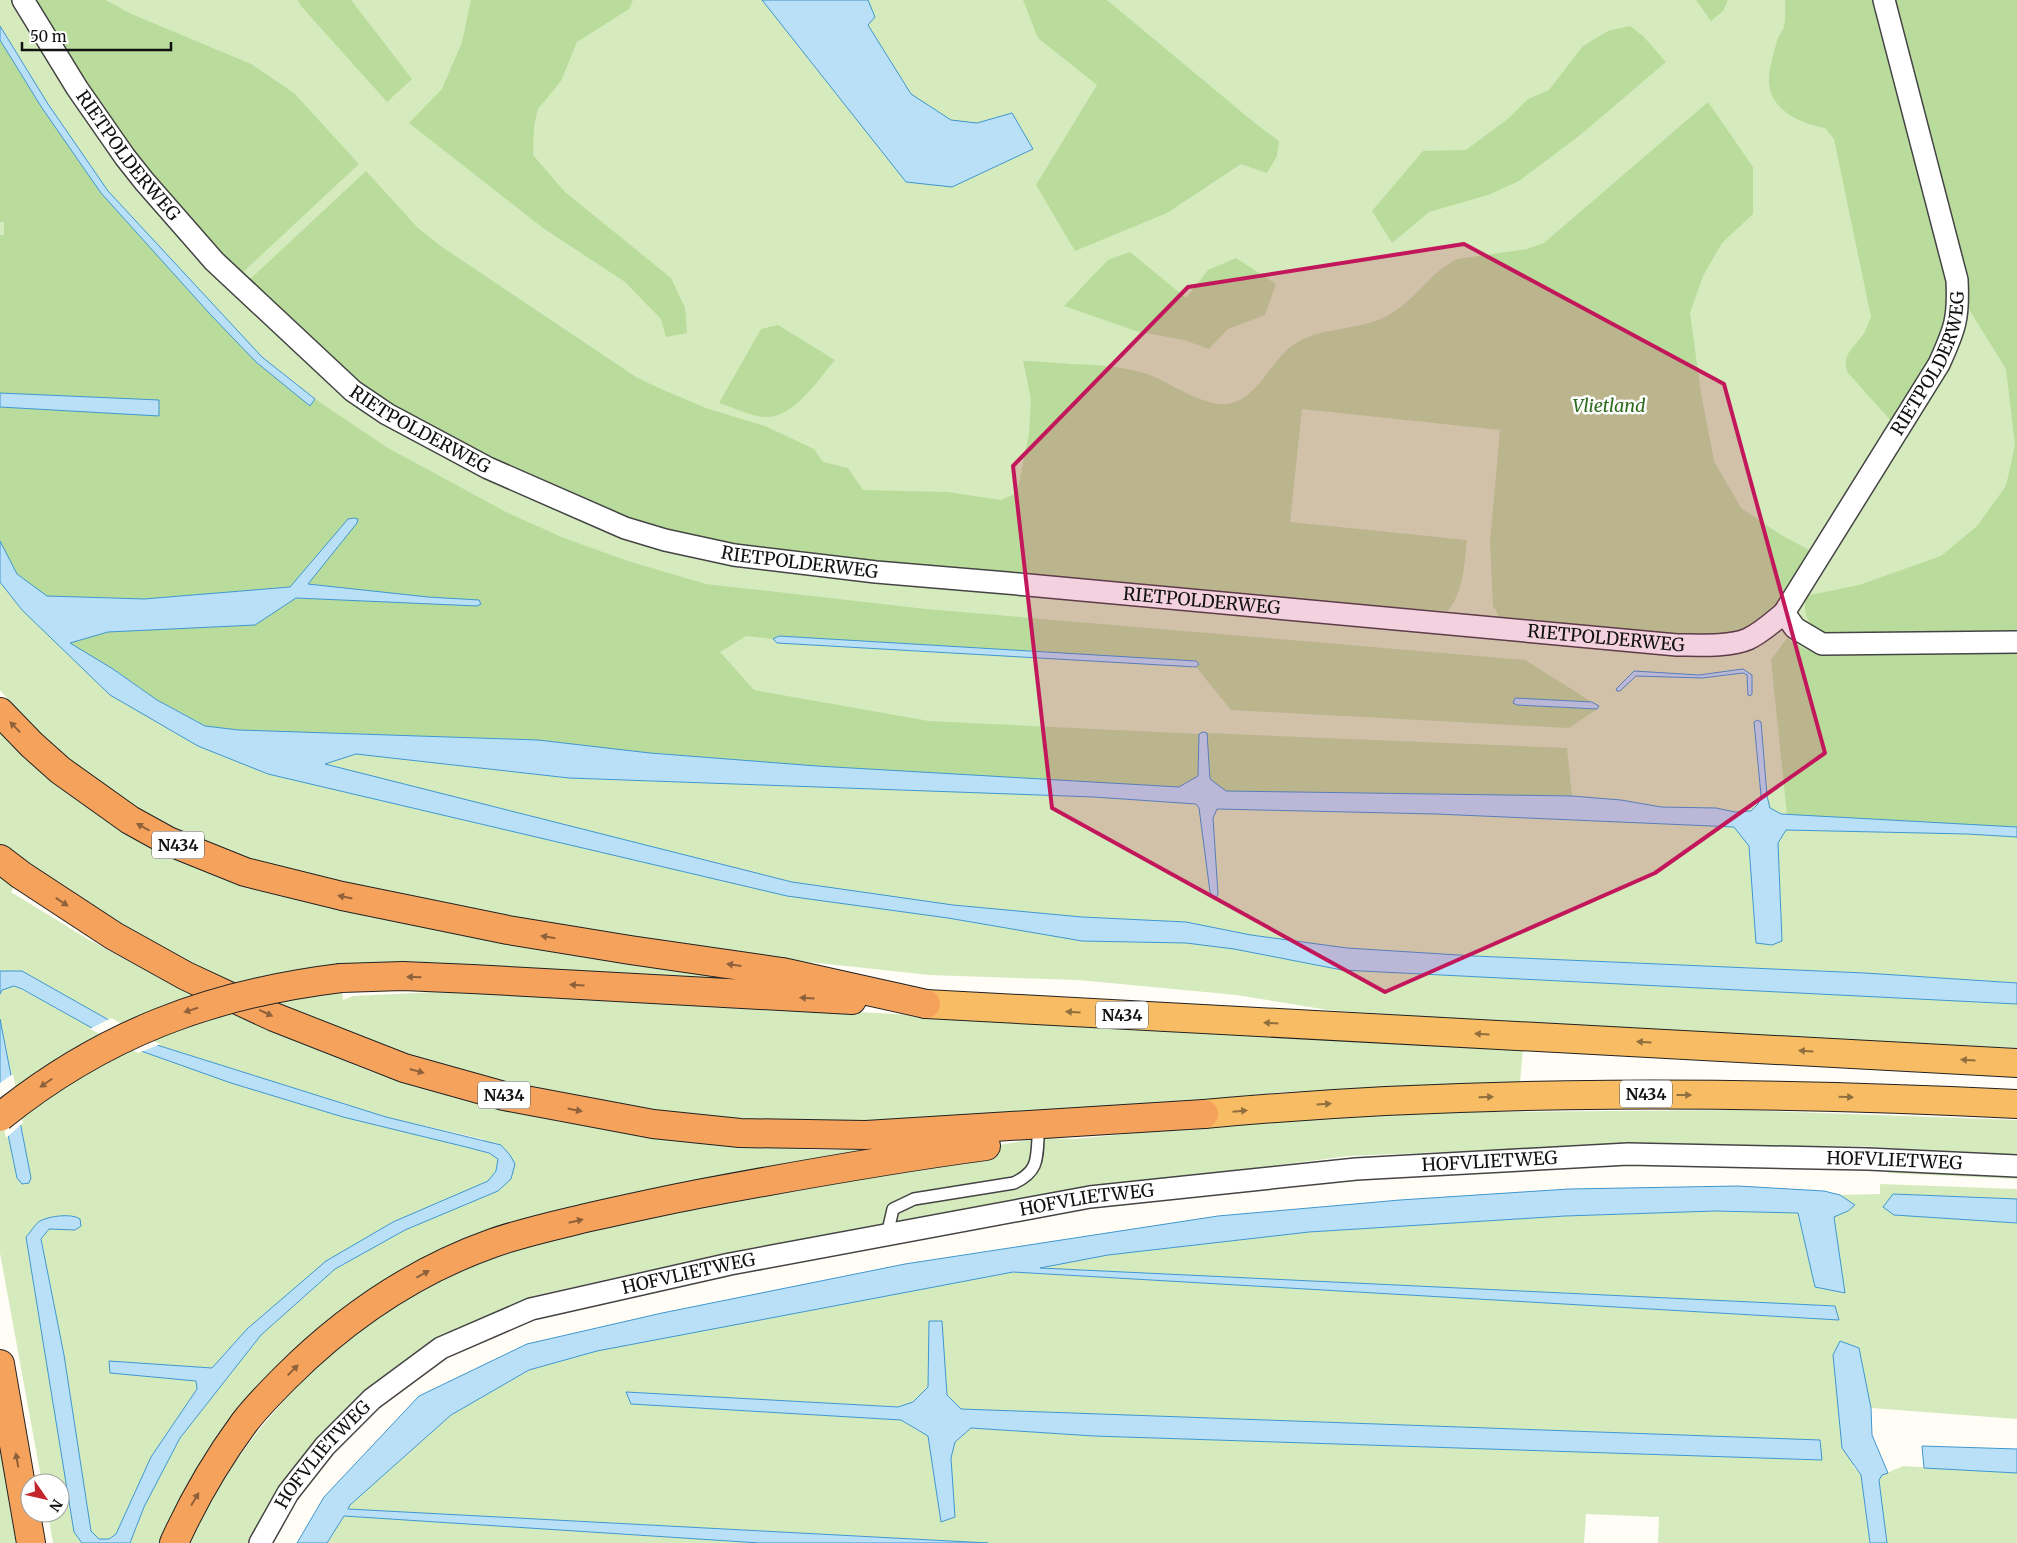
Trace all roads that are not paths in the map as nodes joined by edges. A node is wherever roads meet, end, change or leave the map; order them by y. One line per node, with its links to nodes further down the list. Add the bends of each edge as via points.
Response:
1 (22, 0): 3 (street, RIETPOLDERWEG, via 77,88 144,181 220,267 353,392 488,468 625,528 734,555 876,572 1677,645 1747,639)
2 (1884, 0): 3 (street, RIETPOLDERWEG, via 1957,280 1958,307 1954,332 1939,364)
3 (1784, 613): 4 (street, via 1796,628 1822,644)
4 (2017, 642)
5 (0, 712): 7 (highway, N434, one-way to 5, via 782,972 508,930 342,896 245,872 168,841 130,820 60,770)
6 (10, 868): 10 (highway, N434, one-way to 10, via 114,936 186,976 274,1018 404,1068 504,1096 653,1124 740,1133 866,1135)
7 (926, 1004): 8 (highway, N434, one-way to 7); 11 (highway, N434, one-way to 11, bridge, via 472,979 341,978 258,991 152,1025 69,1068)
8 (2017, 1063)
9 (2017, 1104): 10 (highway, N434, one-way to 9, via 1398,1100 1556,1094 1878,1097)
10 (1204, 1114): 12 (highway, N434)
11 (0, 1117)
12 (1038, 1138): 14 (lane, via 1038,1154 1027,1177 1014,1183 914,1199 893,1209); 17 (highway, N434, one-way to 12, via 190,1507 218,1462 244,1422 269,1394 348,1321 450,1260 494,1242 543,1228 663,1201 821,1170)
13 (2017, 1166): 14 (street, HOFVLIETWEG, via 1868,1158 1628,1154 1366,1168 1090,1197)
14 (887, 1235): 18 (street, HOFVLIETWEG, via 730,1264 531,1309 441,1348 372,1399 325,1446 288,1493)
15 (0, 1364): 16 (highway, one-way to 15)
16 (31, 1543)
17 (174, 1543)
18 (260, 1543)

